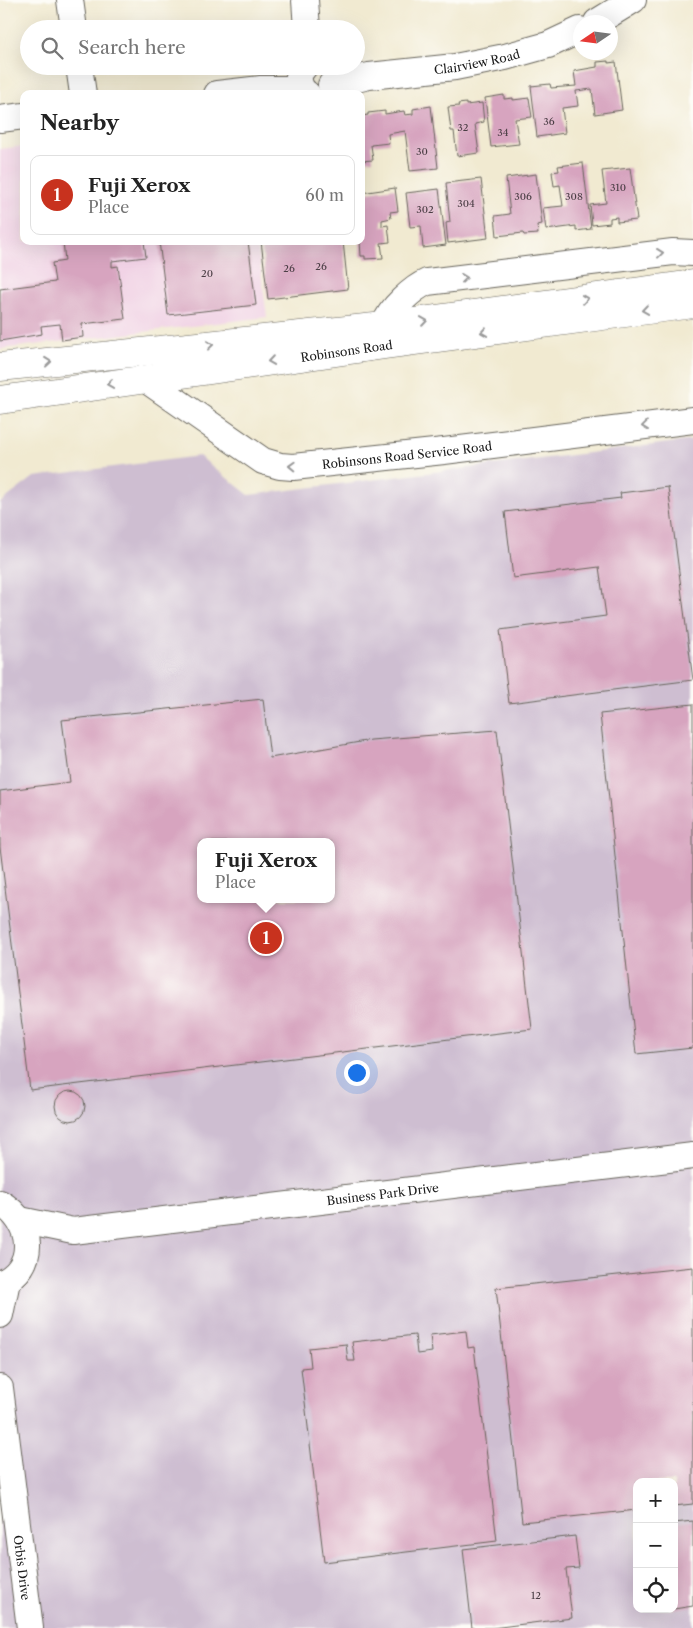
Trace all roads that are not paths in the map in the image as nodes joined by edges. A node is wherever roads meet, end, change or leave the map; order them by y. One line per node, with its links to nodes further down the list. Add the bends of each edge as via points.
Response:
1 (70, 0): 5 (street)
2 (304, 0): 6 (street)
3 (633, 0): 4 (street)
4 (608, 15)
5 (73, 20)
6 (307, 20)
7 (573, 33): 9 (street, Clairview Road, via 548,45 455,67)
8 (80, 75): 10 (street)
9 (315, 80): 11 (street, Clairview Road)
10 (82, 90)
11 (252, 90)
12 (20, 116): 13 (street)
13 (0, 119)
14 (693, 253): 17 (street, one-way to 14, via 388,317 417,286 427,282 673,252)
15 (693, 284): 17 (main road, Robinsons Road, one-way to 15)
16 (693, 304): 17 (main road, Robinsons Road, one-way to 17)
17 (385, 336): 18 (main road, Robinsons Road, one-way to 17); 19 (main road, Robinsons Road, one-way to 19)
18 (0, 367)
19 (145, 379): 20 (main road, Robinsons Road, one-way to 20); 21 (street, Robinsons Road Service Road, one-way to 19, via 293,467 263,461)
20 (0, 400)
21 (693, 420)
22 (693, 1156): 25 (street, Business Park Drive)
23 (0, 1203): 24 (street, via 10,1208)
24 (20, 1220): 25 (street, Business Park Drive); 26 (street, via 26,1233)
25 (74, 1231): 26 (street, Business Park Drive)
26 (24, 1260): 27 (street, via 17,1272)
27 (3, 1283): 28 (street)
28 (0, 1315)
29 (0, 1388): 30 (street, Orbis Drive)
30 (30, 1628)

